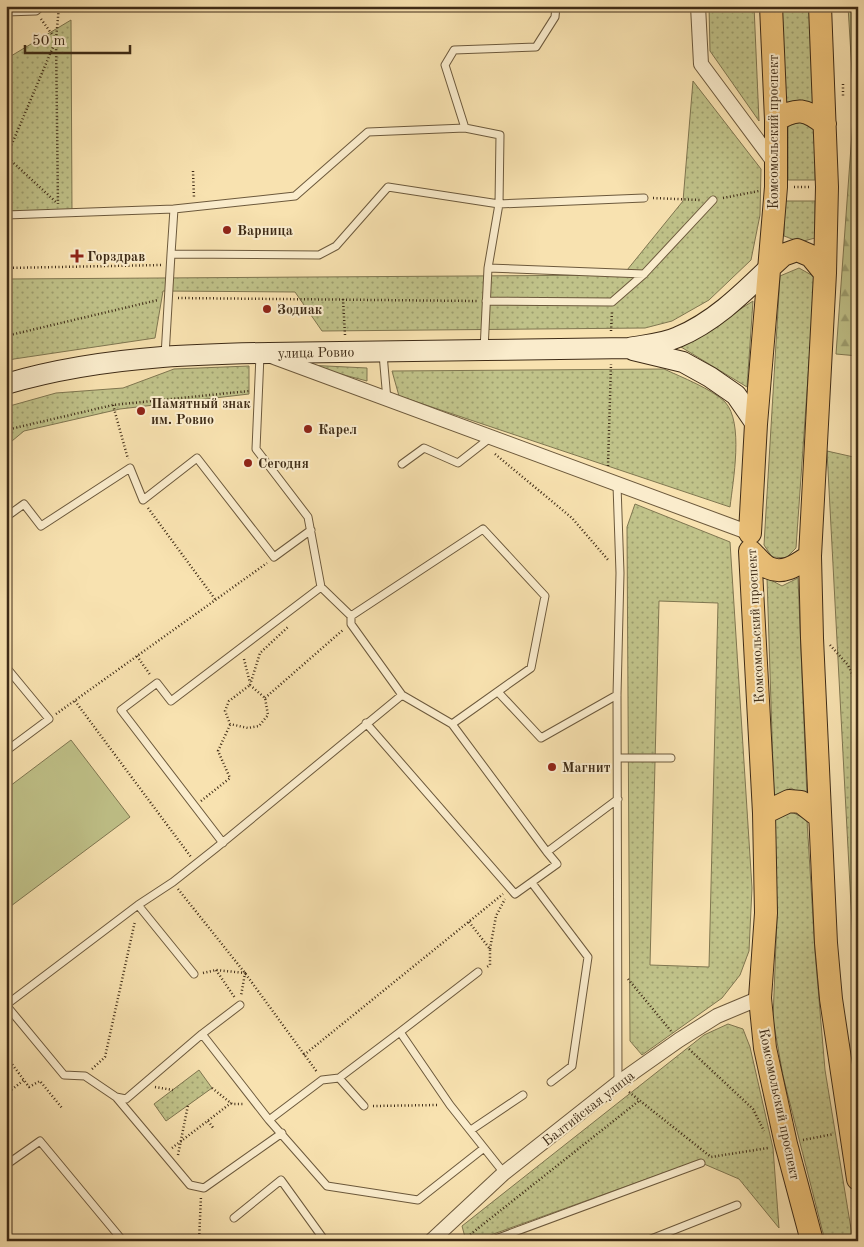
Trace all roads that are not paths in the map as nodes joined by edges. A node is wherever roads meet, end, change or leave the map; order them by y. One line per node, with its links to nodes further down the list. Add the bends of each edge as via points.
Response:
1 (556, 6): 9 (lane, via 555,16 536,47 454,50 445,65)
2 (698, 6): 10 (street, via 701,64)
3 (771, 6): 7 (main road, Комсомольский проспект)
4 (820, 6): 8 (main road)
5 (39, 9): 6 (lane)
6 (6, 12)
7 (776, 120): 8 (main road, via 787,113 799,111 811,113); 10 (main road, Комсомольский проспект)
8 (825, 124): 19 (main road)
9 (465, 128): 13 (lane, via 500,135); 14 (lane, via 368,132 295,196)
10 (776, 165): 17 (main road, Комсомольский проспект)
11 (644, 198): 13 (lane)
12 (713, 200): 20 (lane)
13 (499, 204): 16 (lane, via 388,187 336,246 318,255); 18 (lane)
14 (174, 209): 15 (lane); 16 (lane)
15 (6, 215)
16 (171, 254): 26 (lane)
17 (770, 267): 19 (main road, via 783,255 797,250 811,256); 22 (main road, улица Ровио, via 722,312 702,324 676,338); 29 (main road, Комсомольский проспект)
18 (488, 268): 20 (lane); 21 (lane)
19 (825, 273): 36 (main road)
20 (644, 274): 21 (lane, via 612,302)
21 (486, 301): 23 (lane)
22 (620, 349): 23 (main road, улица Ровио); 29 (main road, улица Ровио, via 683,362 736,395)
23 (484, 350): 24 (main road, улица Ровио)
24 (383, 351): 25 (main road, улица Ровио); 28 (lane)
25 (261, 352): 26 (main road, улица Ровио); 28 (street); 34 (lane, via 256,450 308,517)
26 (165, 357): 27 (main road, улица Ровио, via 103,363)
27 (6, 384)
28 (387, 400): 30 (street)
29 (756, 424): 35 (main road, Комсомольский проспект)
30 (486, 441): 31 (lane, via 458,463 424,448); 32 (street)
31 (402, 464)
32 (613, 483): 35 (street); 42 (lane, via 620,573)
33 (6, 517): 34 (lane, via 24,504 41,526 130,468 143,500 197,458 274,557)
34 (311, 530): 37 (lane)
35 (750, 542): 36 (main road, via 768,568 784,570); 49 (main road, Комсомольский проспект)
36 (810, 556): 50 (main road)
37 (321, 587): 38 (lane); 51 (lane, via 171,701 157,683 121,710)
38 (351, 620): 40 (lane, via 483,529 545,596 531,668); 41 (lane)
39 (8, 672): 45 (lane, via 49,720)
40 (498, 692): 42 (lane, via 541,738); 44 (lane)
41 (402, 695): 43 (lane); 44 (lane)
42 (617, 695): 46 (lane)
43 (366, 724): 51 (lane); 53 (lane, via 514,894)
44 (452, 724): 52 (lane)
45 (6, 751)
46 (618, 758): 47 (lane); 48 (lane)
47 (671, 758)
48 (618, 799): 52 (lane); 65 (lane)
49 (764, 813): 50 (main road, via 789,800 801,802); 58 (main road, Комсомольский проспект, via 766,913)
50 (820, 817): 76 (main road, via 831,999)
51 (223, 843): 54 (lane)
52 (547, 852): 53 (lane, via 557,864)
53 (532, 883): 64 (lane, via 588,957 572,1066)
54 (138, 905): 56 (lane); 57 (lane)
55 (478, 972): 61 (lane)
56 (194, 974)
57 (18, 996): 59 (lane); 67 (lane, via 6,1006 64,1075 85,1076)
58 (760, 998): 65 (street, Балтийская улица, via 717,1016); 84 (main road, Комсомольский проспект, via 765,1048)
59 (6, 999)
60 (240, 1005): 62 (lane)
61 (400, 1032): 63 (lane); 70 (lane)
62 (202, 1034): 67 (lane, via 126,1099); 69 (lane)
63 (339, 1078): 68 (lane); 69 (lane, via 322,1080)
64 (551, 1082)
65 (618, 1084): 75 (street, Балтийская улица)
66 (523, 1095): 70 (lane)
67 (116, 1097): 71 (lane, via 190,1185 204,1188)
68 (364, 1106)
69 (269, 1120): 71 (lane)
70 (471, 1130): 72 (lane)
71 (282, 1133): 72 (lane, via 327,1186 418,1200)
72 (484, 1148): 75 (lane)
73 (701, 1163): 82 (lane)
74 (6, 1165): 79 (lane, via 40,1141)
75 (504, 1173): 81 (street, Балтийская улица)
76 (858, 1178)
77 (737, 1206): 83 (lane)
78 (234, 1218): 80 (lane, via 281,1180)
79 (124, 1241)
80 (325, 1241)
81 (431, 1241)
82 (490, 1241)
83 (646, 1241)
84 (812, 1241)

